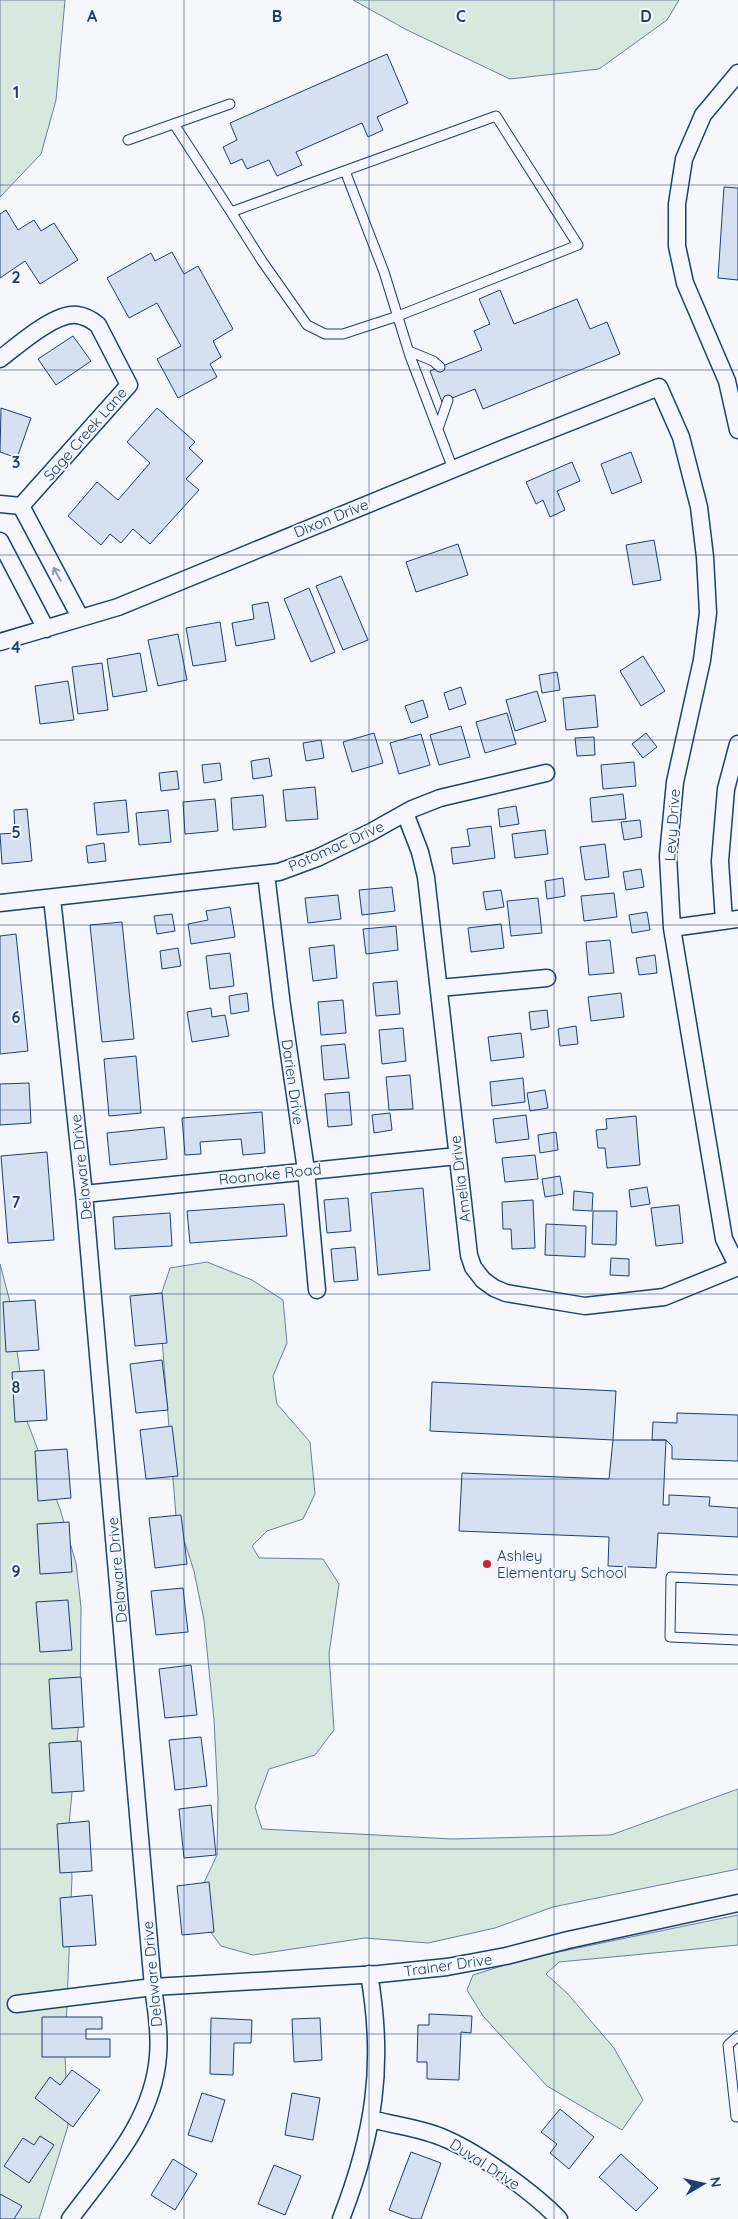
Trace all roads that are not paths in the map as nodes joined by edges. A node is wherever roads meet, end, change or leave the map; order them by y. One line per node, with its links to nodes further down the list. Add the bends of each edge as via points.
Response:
1 (738, 73): 14 (street, via 704,115 684,159 677,204 677,238 685,283 727,381)
2 (230, 104): 3 (lane)
3 (174, 124): 4 (lane); 6 (lane)
4 (128, 140)
5 (345, 171): 6 (lane); 7 (lane); 7 (lane, via 496,116 578,245)
6 (231, 212): 7 (lane, via 307,325 326,334 343,334)
7 (398, 316): 8 (lane)
8 (409, 351): 10 (lane); 13 (lane)
9 (0, 359): 17 (street, Sage Creek Lane, via 32,334 67,315 76,314 98,326 129,385)
10 (440, 367)
11 (659, 387): 15 (street, Dixon Drive); 29 (street, Levy Drive, via 681,437 699,507 708,613 702,660 675,782 668,856)
12 (448, 400): 13 (lane)
13 (438, 429): 15 (lane)
14 (738, 430)
15 (453, 469): 19 (street, Dixon Drive, via 118,607)
16 (0, 504): 17 (street)
17 (21, 506): 19 (street, one-way to 17)
18 (0, 541): 20 (street)
19 (80, 617): 20 (street, Dixon Drive)
20 (46, 629): 21 (street, Dixon Drive)
21 (0, 642)
22 (738, 744): 28 (street, via 726,789 720,861)
23 (546, 773): 24 (street, Potomac Drive, via 440,798)
24 (405, 813): 25 (street, Potomac Drive, via 317,858); 31 (street, Amelia Drive, via 426,877)
25 (266, 874): 26 (street, Potomac Drive); 33 (street, Darien Drive)
26 (52, 898): 27 (street, Potomac Drive); 34 (street, Delaware Drive)
27 (0, 903)
28 (731, 920): 29 (street)
29 (672, 928): 35 (street, Levy Drive, via 724,1239)
30 (547, 978): 31 (street)
31 (439, 988): 32 (street, Amelia Drive)
32 (457, 1156): 33 (street, Roanoke Road); 35 (street, Amelia Drive, via 473,1267 483,1280 506,1293 586,1306 664,1297)
33 (306, 1170): 34 (street, Roanoke Road); 36 (street, Darien Drive)
34 (84, 1194): 41 (street, Delaware Drive)
35 (738, 1267)
36 (316, 1290)
37 (738, 1580): 38 (lane, via 671,1577 670,1637)
38 (738, 1640)
39 (738, 1904): 40 (street, Trainer Drive, via 506,1956 447,1967)
40 (369, 1974): 41 (street, Trainer Drive); 45 (street, via 377,2046)
41 (153, 1987): 42 (street, Trainer Drive); 46 (street, Delaware Drive, via 158,2021 158,2056 154,2085 144,2113 132,2136)
42 (16, 2004)
43 (738, 2036): 44 (lane, via 728,2045)
44 (736, 2117)
45 (372, 2119): 47 (street, via 356,2181); 48 (street, Duval Drive, via 429,2132 468,2150 526,2190)
46 (70, 2219)
47 (341, 2219)
48 (560, 2219)

